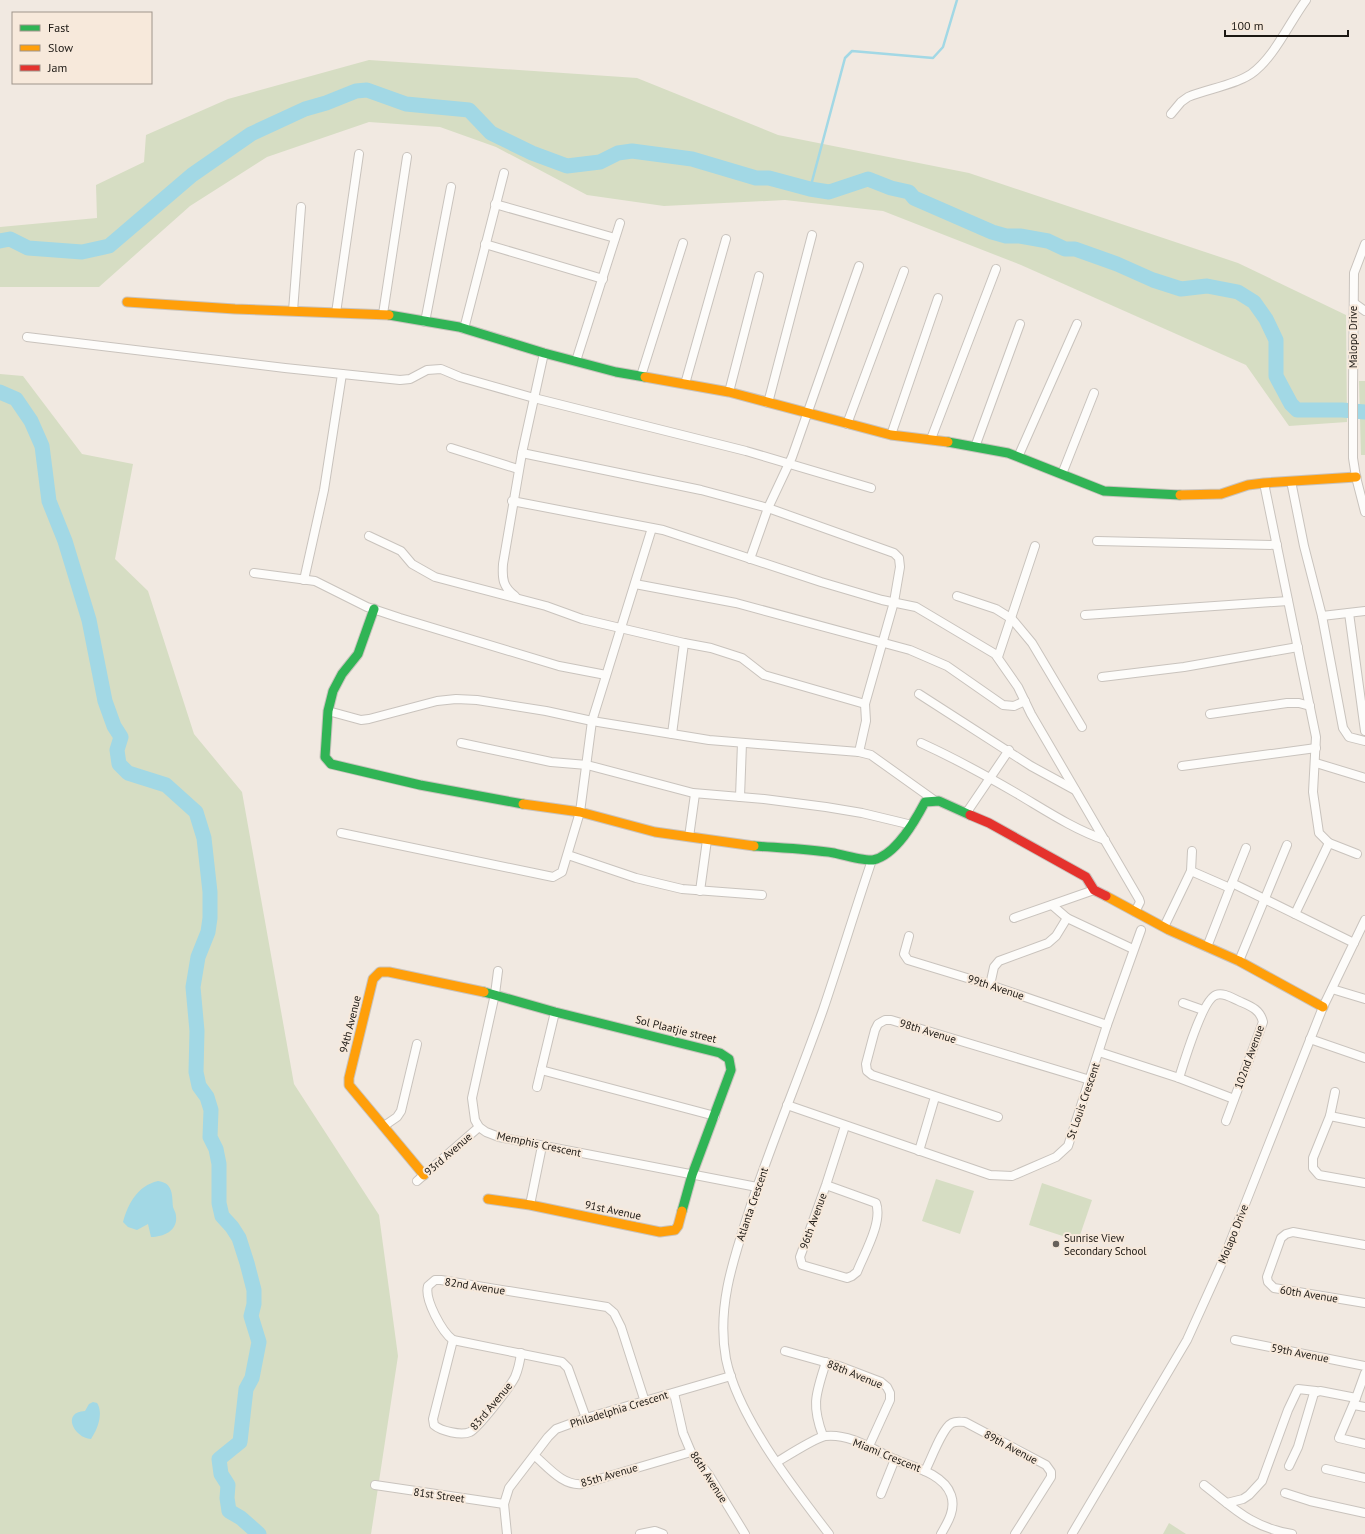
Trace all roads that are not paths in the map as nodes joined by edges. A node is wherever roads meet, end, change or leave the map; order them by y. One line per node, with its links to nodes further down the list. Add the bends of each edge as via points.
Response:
1 (1306, 0): 2 (street, via 1263,64 1240,80 1188,97)
2 (1171, 114)
3 (359, 154): 26 (street)
4 (407, 157): 27 (street)
5 (504, 173): 7 (street)
6 (451, 187): 28 (street)
7 (495, 204): 11 (street); 14 (street)
8 (301, 207): 24 (street)
9 (620, 223): 11 (street)
10 (812, 235): 41 (street)
11 (616, 238): 20 (street)
12 (726, 239): 37 (street)
13 (683, 243): 36 (street)
14 (485, 244): 20 (street); 31 (street)
15 (1365, 244): 23 (street, Malopo Drive, via 1354,273)
16 (859, 266): 42 (street)
17 (996, 269): 45 (street)
18 (904, 271): 43 (street)
19 (759, 276): 38 (street)
20 (603, 279): 34 (street)
21 (938, 298): 44 (street)
22 (127, 302): 24 (street, via 235,310)
23 (1354, 302): 25 (street); 53 (street, Malopo Drive, via 1353,458)
24 (293, 311): 26 (street)
25 (1365, 311)
26 (336, 313): 27 (street)
27 (383, 314): 28 (street)
28 (425, 322): 31 (street)
29 (1020, 324): 46 (street)
30 (1077, 324): 49 (street)
31 (464, 329): 33 (street)
32 (27, 337): 35 (street)
33 (544, 353): 34 (street); 40 (street)
34 (576, 361): 36 (street)
35 (342, 374): 40 (street, via 400,380 410,379 427,370 441,369); 67 (street, via 324,490)
36 (641, 376): 37 (street)
37 (685, 384): 38 (street)
38 (729, 392): 41 (street)
39 (1094, 393): 52 (street)
40 (534, 398): 48 (street); 50 (street, via 746,451)
41 (768, 403): 42 (street)
42 (806, 414): 43 (street); 50 (street)
43 (847, 424): 44 (street)
44 (891, 435): 45 (street)
45 (931, 439): 46 (street)
46 (975, 447): 49 (street)
47 (451, 448): 51 (street)
48 (522, 453): 51 (street); 58 (street, via 701,490)
49 (1018, 457): 52 (street)
50 (788, 465): 56 (street); 58 (street)
51 (518, 469): 57 (street)
52 (1062, 474): 55 (street, via 1104,491 1116,493 1213,495)
53 (1356, 477): 54 (street); 59 (street)
54 (1291, 481): 55 (street); 77 (street)
55 (1264, 483): 63 (street)
56 (871, 488)
57 (512, 501): 60 (street); 70 (street, via 502,578 505,586)
58 (768, 508): 65 (street); 72 (street, via 894,553 899,558 900,567)
59 (1365, 512)
60 (652, 528): 65 (street); 68 (street)
61 (369, 536): 70 (street, via 402,552 412,564 435,577)
62 (1097, 541): 63 (street)
63 (1277, 545): 71 (street)
64 (1035, 546): 78 (street)
65 (750, 559): 72 (street)
66 (254, 573): 67 (street)
67 (304, 580): 73 (street, via 315,582)
68 (635, 584): 79 (street); 81 (street, via 736,603)
69 (957, 596): 78 (street, via 996,608)
70 (518, 598): 79 (street)
71 (1288, 601): 76 (street); 82 (street)
72 (894, 602): 81 (street); 83 (street, via 916,607)
73 (374, 609): 84 (street, via 559,666); 90 (street, via 358,654 342,674)
74 (1365, 611): 75 (street)
75 (1349, 613): 77 (street); 94 (street)
76 (1085, 615)
77 (1322, 616): 96 (street, via 1343,728 1349,737)
78 (1012, 619): 83 (street); 93 (street, via 1032,644)
79 (620, 629): 80 (street); 84 (street)
80 (684, 643): 88 (street, via 742,658 764,675); 95 (street)
81 (883, 643): 87 (street, via 910,650 947,666 1003,705 1014,706); 88 (street)
82 (1298, 647): 85 (street, via 1184,667); 89 (street)
83 (998, 657): 87 (street, via 1014,680)
84 (606, 675): 92 (street)
85 (1102, 677)
86 (919, 694): 101 (street)
87 (1024, 701): 108 (street)
88 (865, 704): 102 (street, via 866,721)
89 (1310, 706): 91 (street, via 1287,703); 100 (street)
90 (328, 711): 92 (street, via 361,720 437,701 456,699 546,711); 112 (street, via 325,757 330,764 480,797)
91 (1210, 714)
92 (592, 722): 95 (street); 104 (street)
93 (1082, 727)
94 (1365, 731)
95 (672, 734): 97 (street)
96 (1365, 742)
97 (742, 743): 102 (street); 110 (street)
98 (921, 743): 107 (street)
99 (461, 744): 104 (street, via 551,762)
100 (1316, 748): 103 (street); 105 (street)
101 (1009, 750): 107 (street); 108 (street, via 1031,766)
102 (859, 752): 111 (street, via 871,755)
103 (1316, 763): 106 (street); 119 (street, via 1313,792 1320,833)
104 (587, 765): 109 (street); 112 (street)
105 (1182, 766)
106 (1365, 778)
107 (990, 779): 113 (street); 118 (street, via 1080,831)
108 (1075, 790): 118 (street)
109 (695, 794): 110 (street); 116 (street)
110 (740, 797): 114 (street, via 840,810)
111 (934, 800): 113 (street); 114 (street, via 925,802)
112 (580, 812): 116 (street, via 655,832); 124 (street)
113 (967, 812): 128 (street, via 1086,877)
114 (912, 825): 125 (street, via 899,842)
115 (341, 833): 124 (street, via 553,877 562,872)
116 (690, 837): 117 (street)
117 (707, 840): 125 (street, via 832,853); 129 (street)
118 (1105, 840): 133 (street, via 1139,899)
119 (1329, 843): 123 (street); 134 (street)
120 (1287, 845): 131 (street)
121 (1246, 848): 127 (street)
122 (1192, 851): 126 (street)
123 (1357, 854)
124 (568, 855): 129 (street, via 636,878)
125 (872, 860): 166 (street, Atlanta Crescent, via 823,1009)
126 (1191, 871): 127 (street); 138 (street)
127 (1231, 885): 131 (street); 142 (street)
128 (1094, 890): 132 (street); 133 (street)
129 (700, 892): 130 (street)
130 (762, 895)
131 (1265, 900): 134 (street); 144 (street)
132 (1052, 906): 135 (street); 136 (street)
133 (1135, 912): 138 (street)
134 (1295, 914): 141 (street)
135 (1014, 918)
136 (1067, 918): 143 (street); 146 (street, via 1056,936 1048,943 999,961 994,967)
137 (1365, 920): 141 (street, Molapo Drive)
138 (1164, 927): 142 (street)
139 (1141, 930): 143 (street, St Louis Crescent)
140 (909, 936): 146 (street, 99th Avenue, via 904,954 908,960)
141 (1354, 943): 147 (street, Molapo Drive)
142 (1207, 947): 144 (street)
143 (1133, 949): 154 (street, St Louis Crescent)
144 (1239, 961): 151 (street)
145 (498, 971): 148 (street)
146 (990, 985): 154 (street, 99th Avenue)
147 (1332, 989): 149 (street); 151 (street, Molapo Drive)
148 (495, 994): 153 (street, Sol Plaatjie street); 172 (street, 94th Avenue, via 389,972 376,974 349,1085); 174 (street, via 472,1098 475,1120)
149 (1365, 1000)
150 (1183, 1003): 152 (street)
151 (1323, 1007): 155 (street, Molapo Drive)
152 (1203, 1010): 160 (street, 102nd Avenue); 165 (street, 102nd Avenue, via 1211,997 1218,994 1254,1007 1261,1015 1263,1022 1260,1035)
153 (555, 1012): 159 (street); 167 (street, Sol Plaatjie street, via 726,1055 730,1059 731,1070)
154 (1107, 1025): 157 (street, St Louis Crescent)
155 (1310, 1039): 158 (street); 225 (street, Molapo Drive, via 1221,1265 1187,1340)
156 (417, 1044): 172 (street, via 401,1111)
157 (1099, 1052): 160 (street, 102nd Avenue); 161 (street, St Louis Crescent)
158 (1365, 1058)
159 (542, 1070): 162 (street); 167 (street)
160 (1179, 1078): 165 (street, 102nd Avenue)
161 (1090, 1080): 164 (street, 98th Avenue, via 891,1020 878,1024 866,1064 867,1071 878,1078); 176 (street, St Louis Crescent, via 1068,1146 1062,1153 1012,1176 990,1175)
162 (537, 1087)
163 (1335, 1092): 168 (street)
164 (934, 1097): 169 (street, 98th Avenue); 176 (street)
165 (1234, 1099): 170 (street, 102nd Avenue)
166 (787, 1105): 173 (street, St Louis Crescent); 181 (street, Atlanta Crescent)
167 (715, 1116): 177 (street, Sol Plaatjie street)
168 (1330, 1116): 171 (street); 179 (street, via 1313,1158 1313,1168 1319,1175)
169 (998, 1117)
170 (1226, 1121)
171 (1365, 1123)
172 (384, 1126): 178 (street, 94th Avenue)
173 (845, 1126): 176 (street, St Louis Crescent); 180 (street, 96th Avenue)
174 (479, 1127): 175 (street, Memphis Crescent, via 499,1137); 178 (street, 93rd Avenue)
175 (542, 1146): 177 (street, Memphis Crescent); 183 (street)
176 (919, 1151)
177 (692, 1175): 181 (street, Memphis Crescent); 183 (street, 91st Avenue, via 678,1226 671,1232 660,1232)
178 (420, 1178)
179 (1365, 1183)
180 (826, 1185): 180 (street, 96th Avenue, via 800,1257 802,1265 847,1278 857,1272 878,1220 878,1211 876,1203)
181 (757, 1188): 193 (street, Atlanta Crescent, via 725,1297 724,1344)
182 (488, 1199): 183 (street, 91st Avenue)
183 (530, 1204)
184 (1365, 1245): 185 (street, 60th Avenue, via 1293,1232 1286,1234 1281,1238 1267,1277 1274,1288)
185 (1365, 1303)
186 (453, 1340): 189 (street); 189 (street, 83rd Avenue, via 433,1419 434,1425 438,1428 462,1434 474,1430 509,1386 515,1376); 197 (street, 82nd Avenue, via 446,1335 427,1298 428,1286 435,1280 607,1307 614,1313 621,1327)
187 (1235, 1340): 191 (street, 59th Avenue)
188 (785, 1351): 190 (street, 88th Avenue)
189 (521, 1353): 199 (street, via 554,1359 565,1365)
190 (826, 1362): 200 (street, via 815,1402 816,1418); 202 (street, 88th Avenue, via 881,1382 890,1393 890,1400)
191 (1365, 1366)
192 (1365, 1373): 196 (street)
193 (731, 1376): 195 (street, Philadelphia Crescent); 206 (street, Atlanta Crescent, via 746,1412)
194 (1316, 1391): 196 (street); 207 (street, via 1312,1396); 215 (street, via 1298,1389 1262,1481 1243,1499)
195 (674, 1393): 197 (street, Philadelphia Crescent); 203 (street, 86th Avenue)
196 (1355, 1401): 198 (street); 201 (street, via 1339,1438)
197 (645, 1402): 199 (street, Philadelphia Crescent)
198 (1365, 1407)
199 (586, 1418): 204 (street, Philadelphia Crescent, via 556,1429)
200 (823, 1436): 202 (street, Miami Crescent, via 844,1437); 206 (street)
201 (1365, 1444)
202 (868, 1446): 205 (street, Miami Crescent)
203 (691, 1452): 204 (street, 85th Avenue, via 574,1485 560,1478); 221 (street, 86th Avenue)
204 (535, 1456): 216 (street, Philadelphia Crescent, via 509,1488)
205 (896, 1459): 209 (street, Miami Crescent); 213 (street)
206 (777, 1462): 222 (street, Atlanta Crescent)
207 (1290, 1466)
208 (1326, 1469): 210 (street)
209 (926, 1471): 223 (street, Miami Crescent, via 951,1494 952,1514); 224 (street, 89th Avenue, via 946,1429 957,1421 964,1422 1046,1465 1051,1477)
210 (1365, 1478)
211 (375, 1485): 216 (street, 81st Street)
212 (1204, 1485): 215 (street)
213 (881, 1494)
214 (1285, 1494): 217 (street)
215 (1227, 1503): 226 (street, via 1242,1516 1257,1524)
216 (504, 1504): 218 (street, Philadelphia Crescent)
217 (1365, 1513)
218 (507, 1534)
219 (640, 1534): 220 (street, via 655,1531)
220 (663, 1534)
221 (745, 1534)
222 (829, 1534)
223 (941, 1534)
224 (1015, 1534)
225 (1072, 1534)
226 (1288, 1534)

